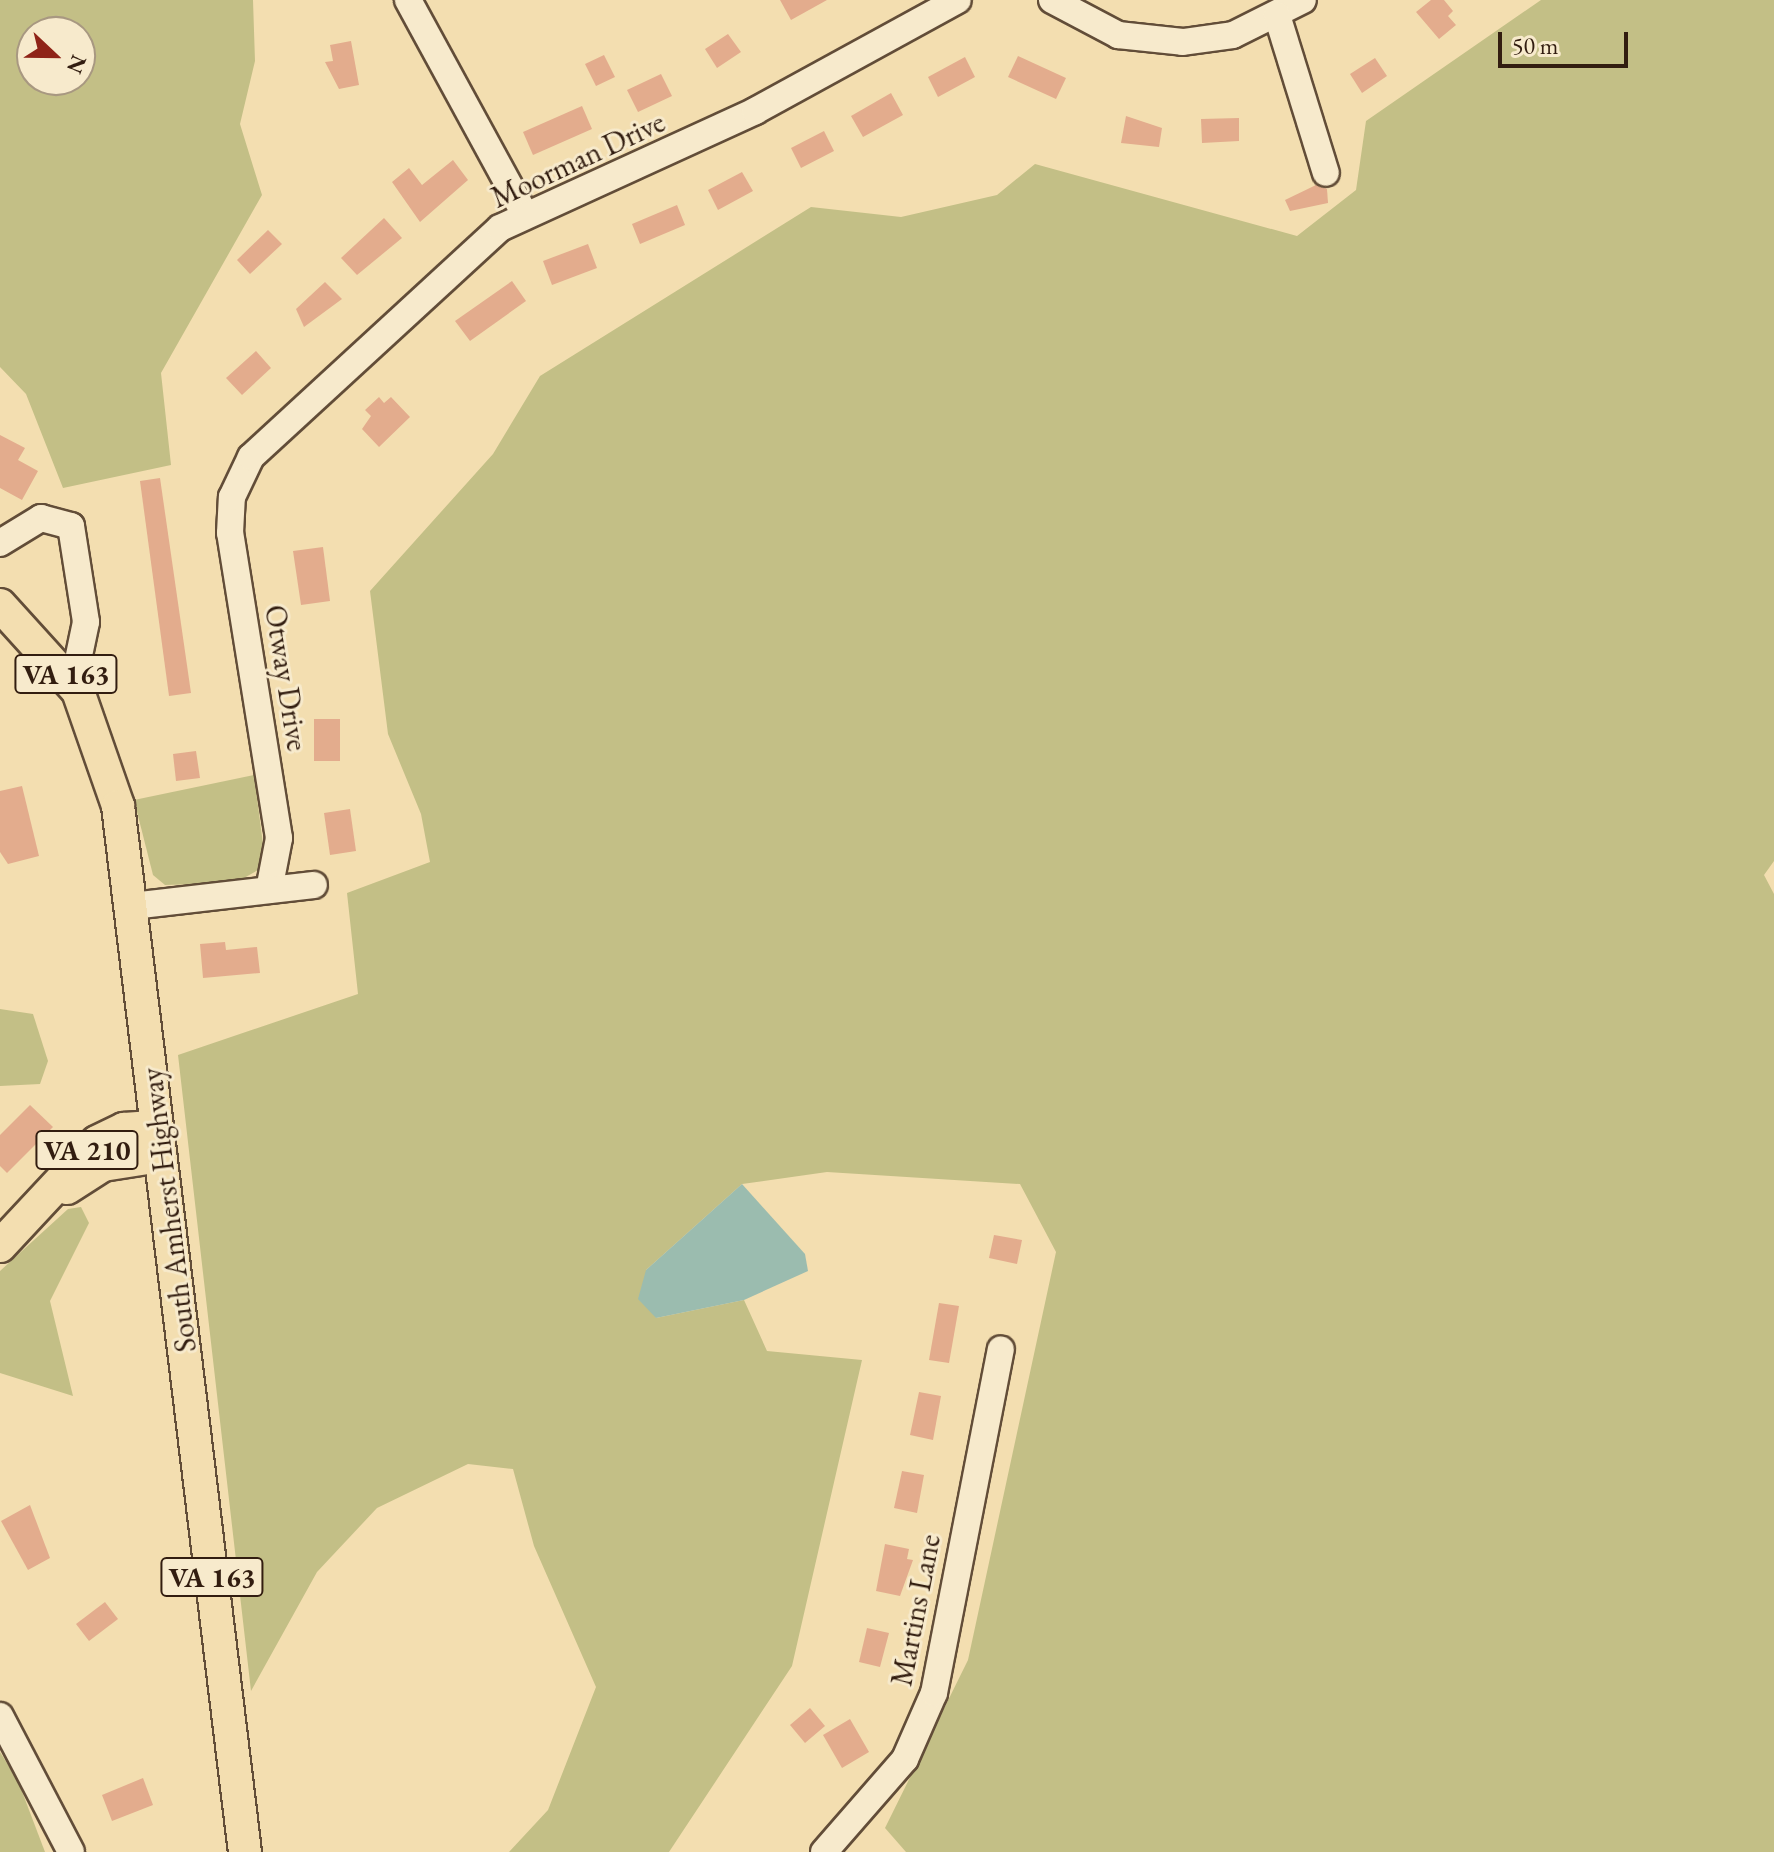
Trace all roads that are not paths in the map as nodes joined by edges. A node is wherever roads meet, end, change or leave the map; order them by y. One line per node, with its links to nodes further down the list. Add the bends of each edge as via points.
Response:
1 (408, 0): 7 (street)
2 (958, 0): 7 (street, Moorman Drive, via 741,118 605,185)
3 (1052, 0): 5 (street, via 1092,25 1148,40 1206,41)
4 (1303, 0): 5 (street)
5 (1277, 15): 6 (street)
6 (1326, 173)
7 (525, 215): 8 (street, Moorman Drive, via 477,246 324,386)
8 (238, 478): 13 (street, Otway Drive, via 230,533 279,838)
9 (0, 543): 11 (street, via 41,518 71,526 86,622)
10 (0, 605): 11 (main road, South Amherst Highway / VA 163)
11 (73, 684): 14 (main road, South Amherst Highway / VA 163, via 106,761)
12 (314, 885): 13 (street)
13 (269, 890): 14 (street)
14 (132, 906): 15 (main road, South Amherst Highway / VA 163)
15 (158, 1141): 16 (main road, VA 210, via 124,1129 97,1142); 20 (main road, South Amherst Highway / VA 163)
16 (0, 1246)
17 (1001, 1349): 21 (street, Martins Lane, via 934,1693 905,1759)
18 (0, 1716): 19 (street)
19 (71, 1852)
20 (245, 1852)
21 (824, 1852)

